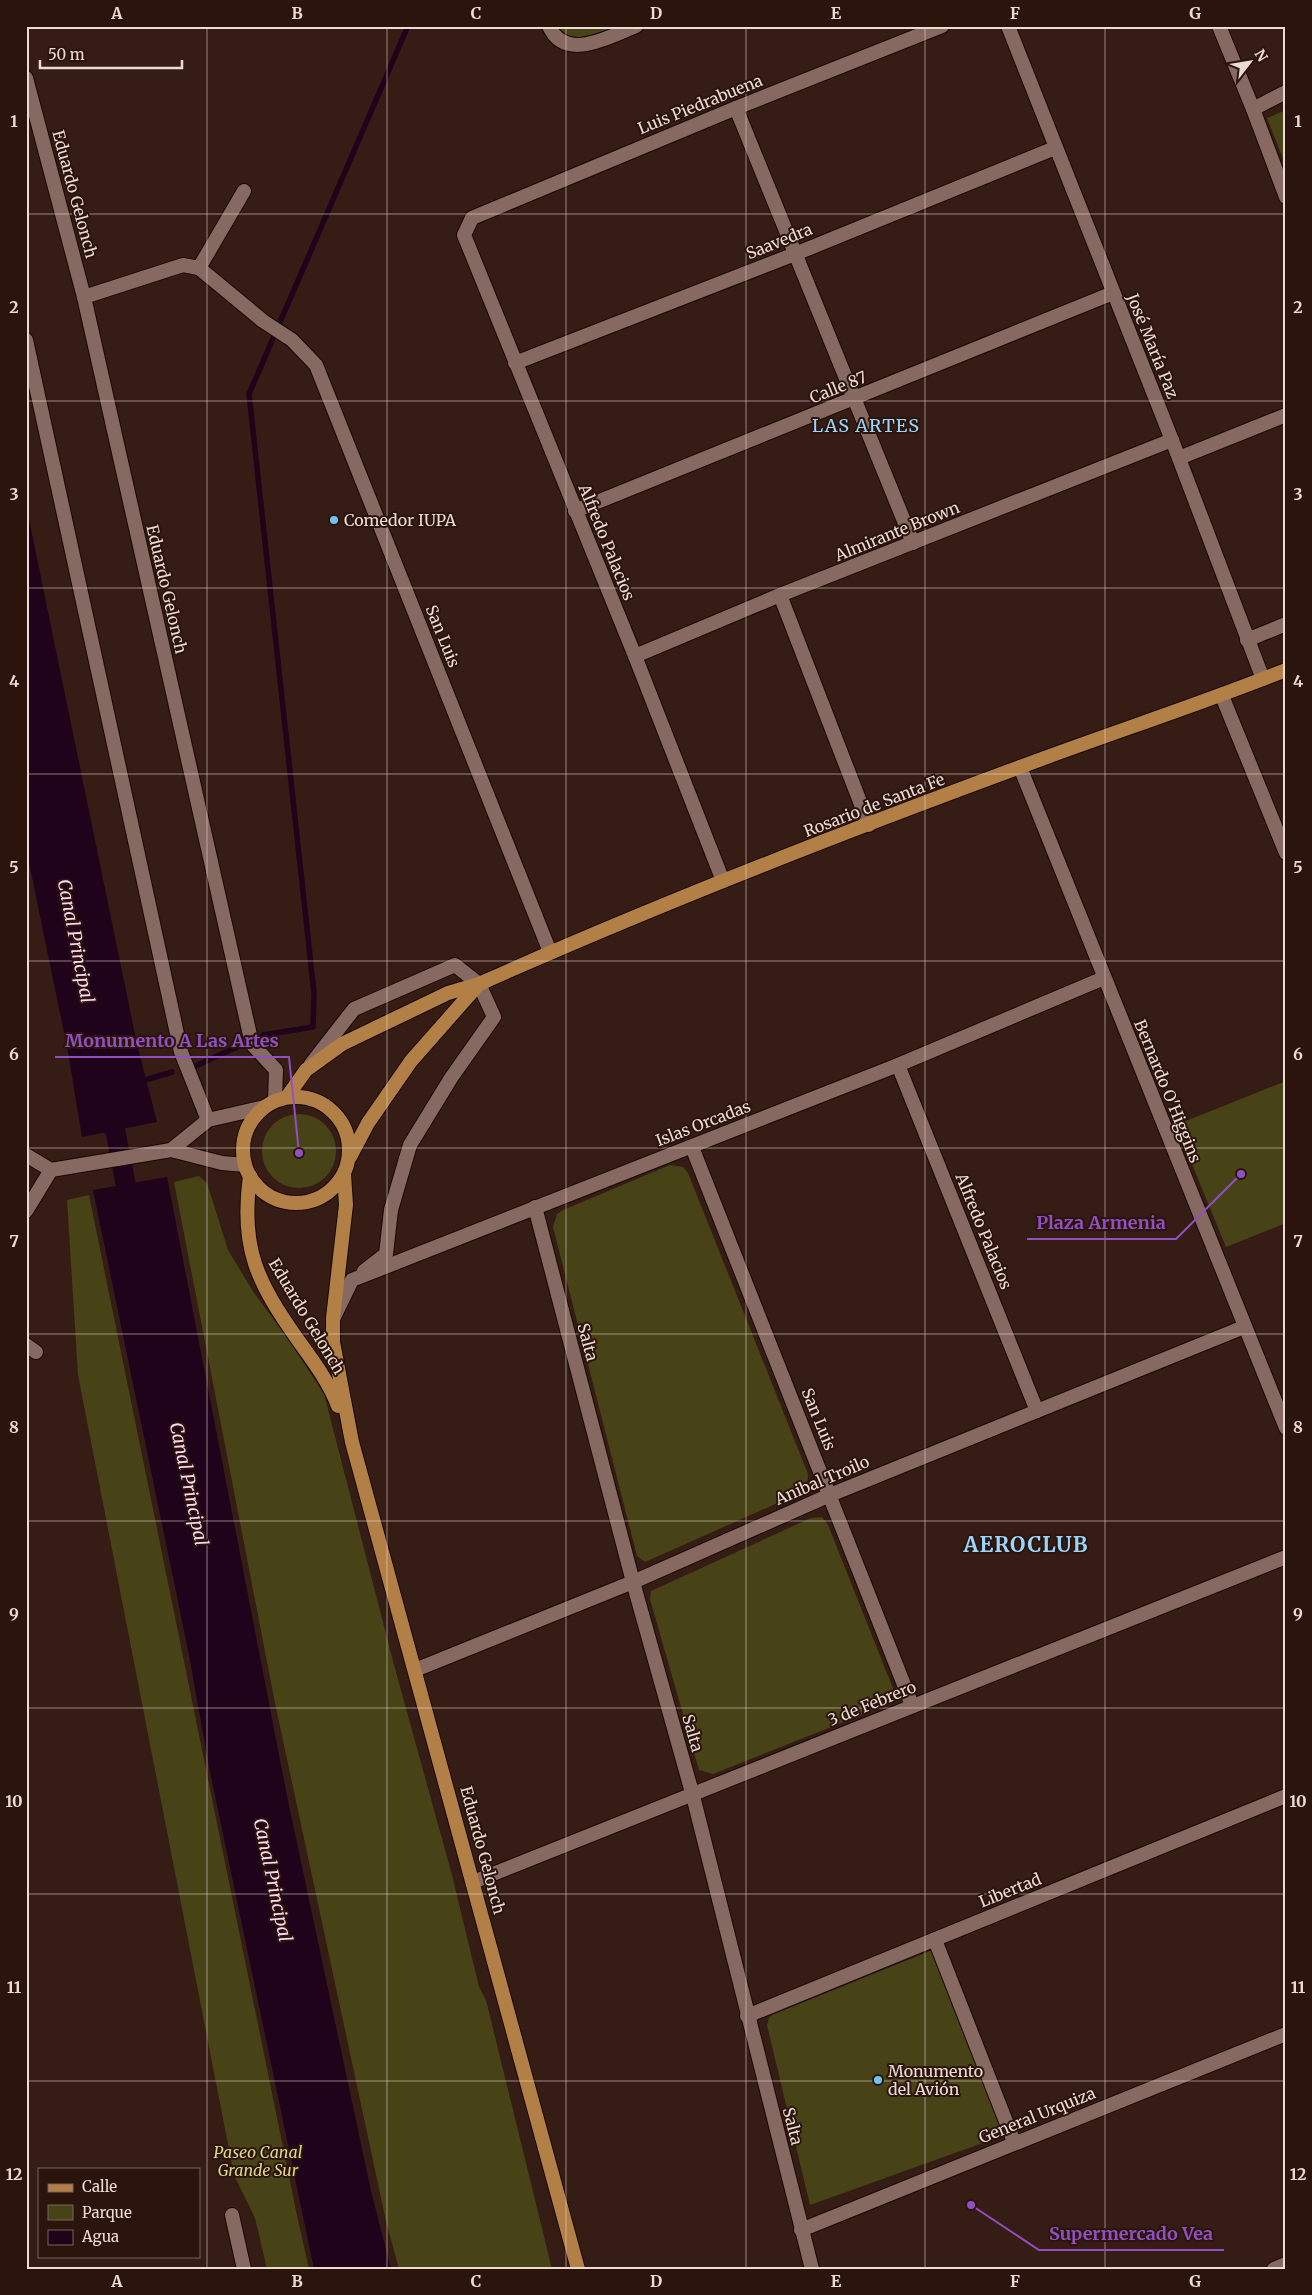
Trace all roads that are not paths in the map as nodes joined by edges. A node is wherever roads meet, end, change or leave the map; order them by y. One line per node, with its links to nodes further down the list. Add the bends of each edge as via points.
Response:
1 (549, 26): 2 (street, via 556,38 579,46)
2 (636, 26)
3 (942, 26): 8 (street, Luis Piedrabuena)
4 (1008, 26): 10 (street, José María Paz)
5 (1219, 26): 9 (street)
6 (26, 78): 17 (street, Eduardo Gelonch)
7 (1286, 92): 9 (street)
8 (736, 108): 13 (street, Luis Piedrabuena); 14 (street)
9 (1253, 109): 12 (street)
10 (1055, 148): 14 (street, Saavedra); 16 (street, José María Paz)
11 (244, 191): 15 (street)
12 (1286, 197)
13 (472, 218): 19 (street, Alfredo Palacios, via 464,235)
14 (795, 254): 19 (street, Saavedra); 20 (street)
15 (199, 268): 17 (street, via 183,265); 37 (street, San Luis, via 263,322 292,340 316,366)
16 (1113, 293): 20 (street, Calle 87); 22 (street, José María Paz)
17 (84, 297): 42 (street, Eduardo Gelonch, via 252,1044 276,1070)
18 (26, 340): 43 (street, via 181,1052)
19 (515, 363): 24 (street, Alfredo Palacios)
20 (854, 400): 24 (street, Calle 87); 25 (street)
21 (1286, 415): 23 (street)
22 (1172, 440): 23 (street, José María Paz); 25 (street, Almirante Brown)
23 (1179, 458): 28 (street, José María Paz)
24 (575, 511): 29 (street, Alfredo Palacios)
25 (913, 543): 26 (street, Almirante Brown)
26 (780, 595): 29 (street, Almirante Brown); 34 (street)
27 (1286, 624): 28 (street)
28 (1247, 640): 31 (street, José María Paz)
29 (635, 656): 36 (street, Alfredo Palacios)
30 (1286, 670): 31 (main road, Rosario de Santa Fe)
31 (1263, 679): 32 (main road, Rosario de Santa Fe)
32 (1222, 696): 33 (main road, Rosario de Santa Fe); 35 (street)
33 (1020, 767): 34 (main road, Rosario de Santa Fe); 38 (street, Bernardo O'Higgins)
34 (868, 826): 36 (main road, Rosario de Santa Fe)
35 (1286, 853)
36 (723, 881): 37 (main road, Rosario de Santa Fe)
37 (550, 952): 39 (main road, Rosario de Santa Fe)
38 (1104, 978): 40 (street, Islas Orcadas); 55 (street, Bernardo O'Higgins)
39 (479, 984): 41 (main road, Rosario de Santa Fe, via 448,993 342,1044); 41 (street, via 455,965 354,1009); 47 (main road, Rosario de Santa Fe, via 411,1061); 53 (street, via 494,1017 410,1145 391,1210 386,1254)
40 (898, 1065): 44 (street, Islas Orcadas); 56 (street, Alfredo Palacios)
41 (306, 1070): 42 (main road, Rosario de Santa Fe)
42 (276, 1102): 43 (street); 47 (main road, Eduardo Gelonch, via 312,1099 334,1112 347,1133); 49 (main road, Eduardo Gelonch, via 255,1116 248,1127 243,1152)
43 (208, 1120): 45 (street)
44 (692, 1147): 51 (street, Islas Orcadas); 59 (street, San Luis)
45 (171, 1150): 48 (street); 49 (street)
46 (26, 1155): 48 (street)
47 (349, 1158): 50 (main road, Eduardo Gelonch)
48 (51, 1170): 52 (street)
49 (247, 1170): 50 (main road, Eduardo Gelonch, via 265,1193 275,1199 298,1204 320,1198 338,1184); 58 (main road, Eduardo Gelonch, via 246,1232 254,1266 333,1393)
50 (344, 1174): 54 (main road, Eduardo Gelonch, via 346,1205)
51 (535, 1207): 53 (street, Islas Orcadas); 61 (street, Salta)
52 (26, 1211)
53 (352, 1280): 54 (street)
54 (333, 1318): 58 (main road, Eduardo Gelonch, via 333,1342)
55 (1244, 1327): 56 (street, Anibal Troilo); 57 (street, Bernardo O'Higgins)
56 (1037, 1411): 59 (street, Anibal Troilo)
57 (1286, 1428)
58 (352, 1442): 62 (main road, Eduardo Gelonch)
59 (830, 1494): 61 (street, Anibal Troilo); 63 (street, San Luis)
60 (1286, 1557): 63 (street, 3 de Febrero)
61 (633, 1582): 62 (street, Anibal Troilo); 64 (street, Salta)
62 (416, 1670): 66 (main road, Eduardo Gelonch)
63 (912, 1705): 64 (street, 3 de Febrero)
64 (693, 1796): 66 (street, 3 de Febrero); 68 (street, Salta)
65 (1286, 1796): 67 (street, Libertad)
66 (473, 1882): 75 (main road, Eduardo Gelonch)
67 (935, 1940): 68 (street, Libertad); 70 (street)
68 (747, 2016): 72 (street, Salta)
69 (1286, 2034): 70 (street, General Urquiza)
70 (1014, 2142): 72 (street, General Urquiza)
71 (232, 2215): 74 (street)
72 (801, 2230): 76 (street, Salta)
73 (1286, 2264): 77 (street)
74 (244, 2269)
75 (578, 2269)
76 (812, 2269)
77 (1274, 2269)

